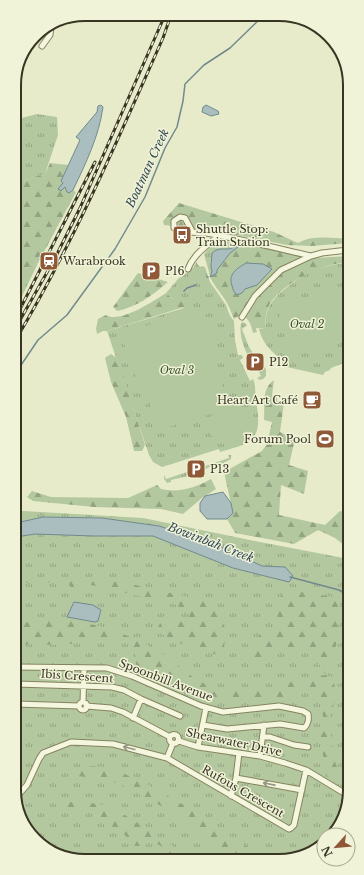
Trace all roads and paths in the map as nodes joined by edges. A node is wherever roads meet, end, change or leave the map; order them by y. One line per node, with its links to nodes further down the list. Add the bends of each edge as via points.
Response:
1 (51, 32): 2 (street)
2 (42, 46)
3 (192, 231): 4 (street)
4 (219, 236): 6 (street); 7 (street, via 199,253)
5 (343, 251): 6 (street)
6 (311, 256): 8 (street, via 281,270 255,296)
7 (188, 269)
8 (242, 317)
9 (21, 667): 10 (street, Spoonbill Avenue)
10 (84, 668): 12 (street); 16 (street, Spoonbill Avenue, via 107,668 121,672)
11 (21, 684): 12 (street, Ibis Crescent)
12 (83, 685): 13 (street, Ibis Crescent, via 112,687); 15 (street)
13 (141, 699): 17 (street, Ibis Crescent); 18 (street)
14 (21, 704): 15 (street, Shearwater Drive)
15 (83, 705): 18 (street, Shearwater Drive, via 111,708)
16 (206, 708): 19 (street); 20 (street, Spoonbill Avenue, via 223,712 279,706 308,714 304,728 280,724)
17 (180, 716)
18 (133, 718): 21 (street, Shearwater Drive)
19 (203, 725): 20 (street, Spoonbill Avenue, via 228,729); 25 (street)
20 (264, 726): 22 (street)
21 (170, 737): 23 (street, via 176,734); 24 (street)
22 (264, 737): 26 (street); 28 (street)
23 (179, 741): 24 (street); 25 (street, Shearwater Drive)
24 (173, 743): 29 (street)
25 (198, 747): 27 (street, Shearwater Drive)
26 (308, 747)
27 (239, 753): 28 (street, Shearwater Drive); 31 (street)
28 (260, 756): 30 (street, Shearwater Drive)
29 (167, 758): 32 (street, Rufous Crescent, one-way to 32, via 113,744 71,742 43,753 27,785); 35 (street, Rufous Crescent)
30 (306, 770): 33 (street, Rufous Crescent); 34 (street, Shearwater Drive)
31 (236, 778): 33 (street, one-way to 31); 35 (street)
32 (21, 789)
33 (302, 790): 35 (street, Rufous Crescent, via 294,825 289,829)
34 (343, 792)
35 (231, 796)

